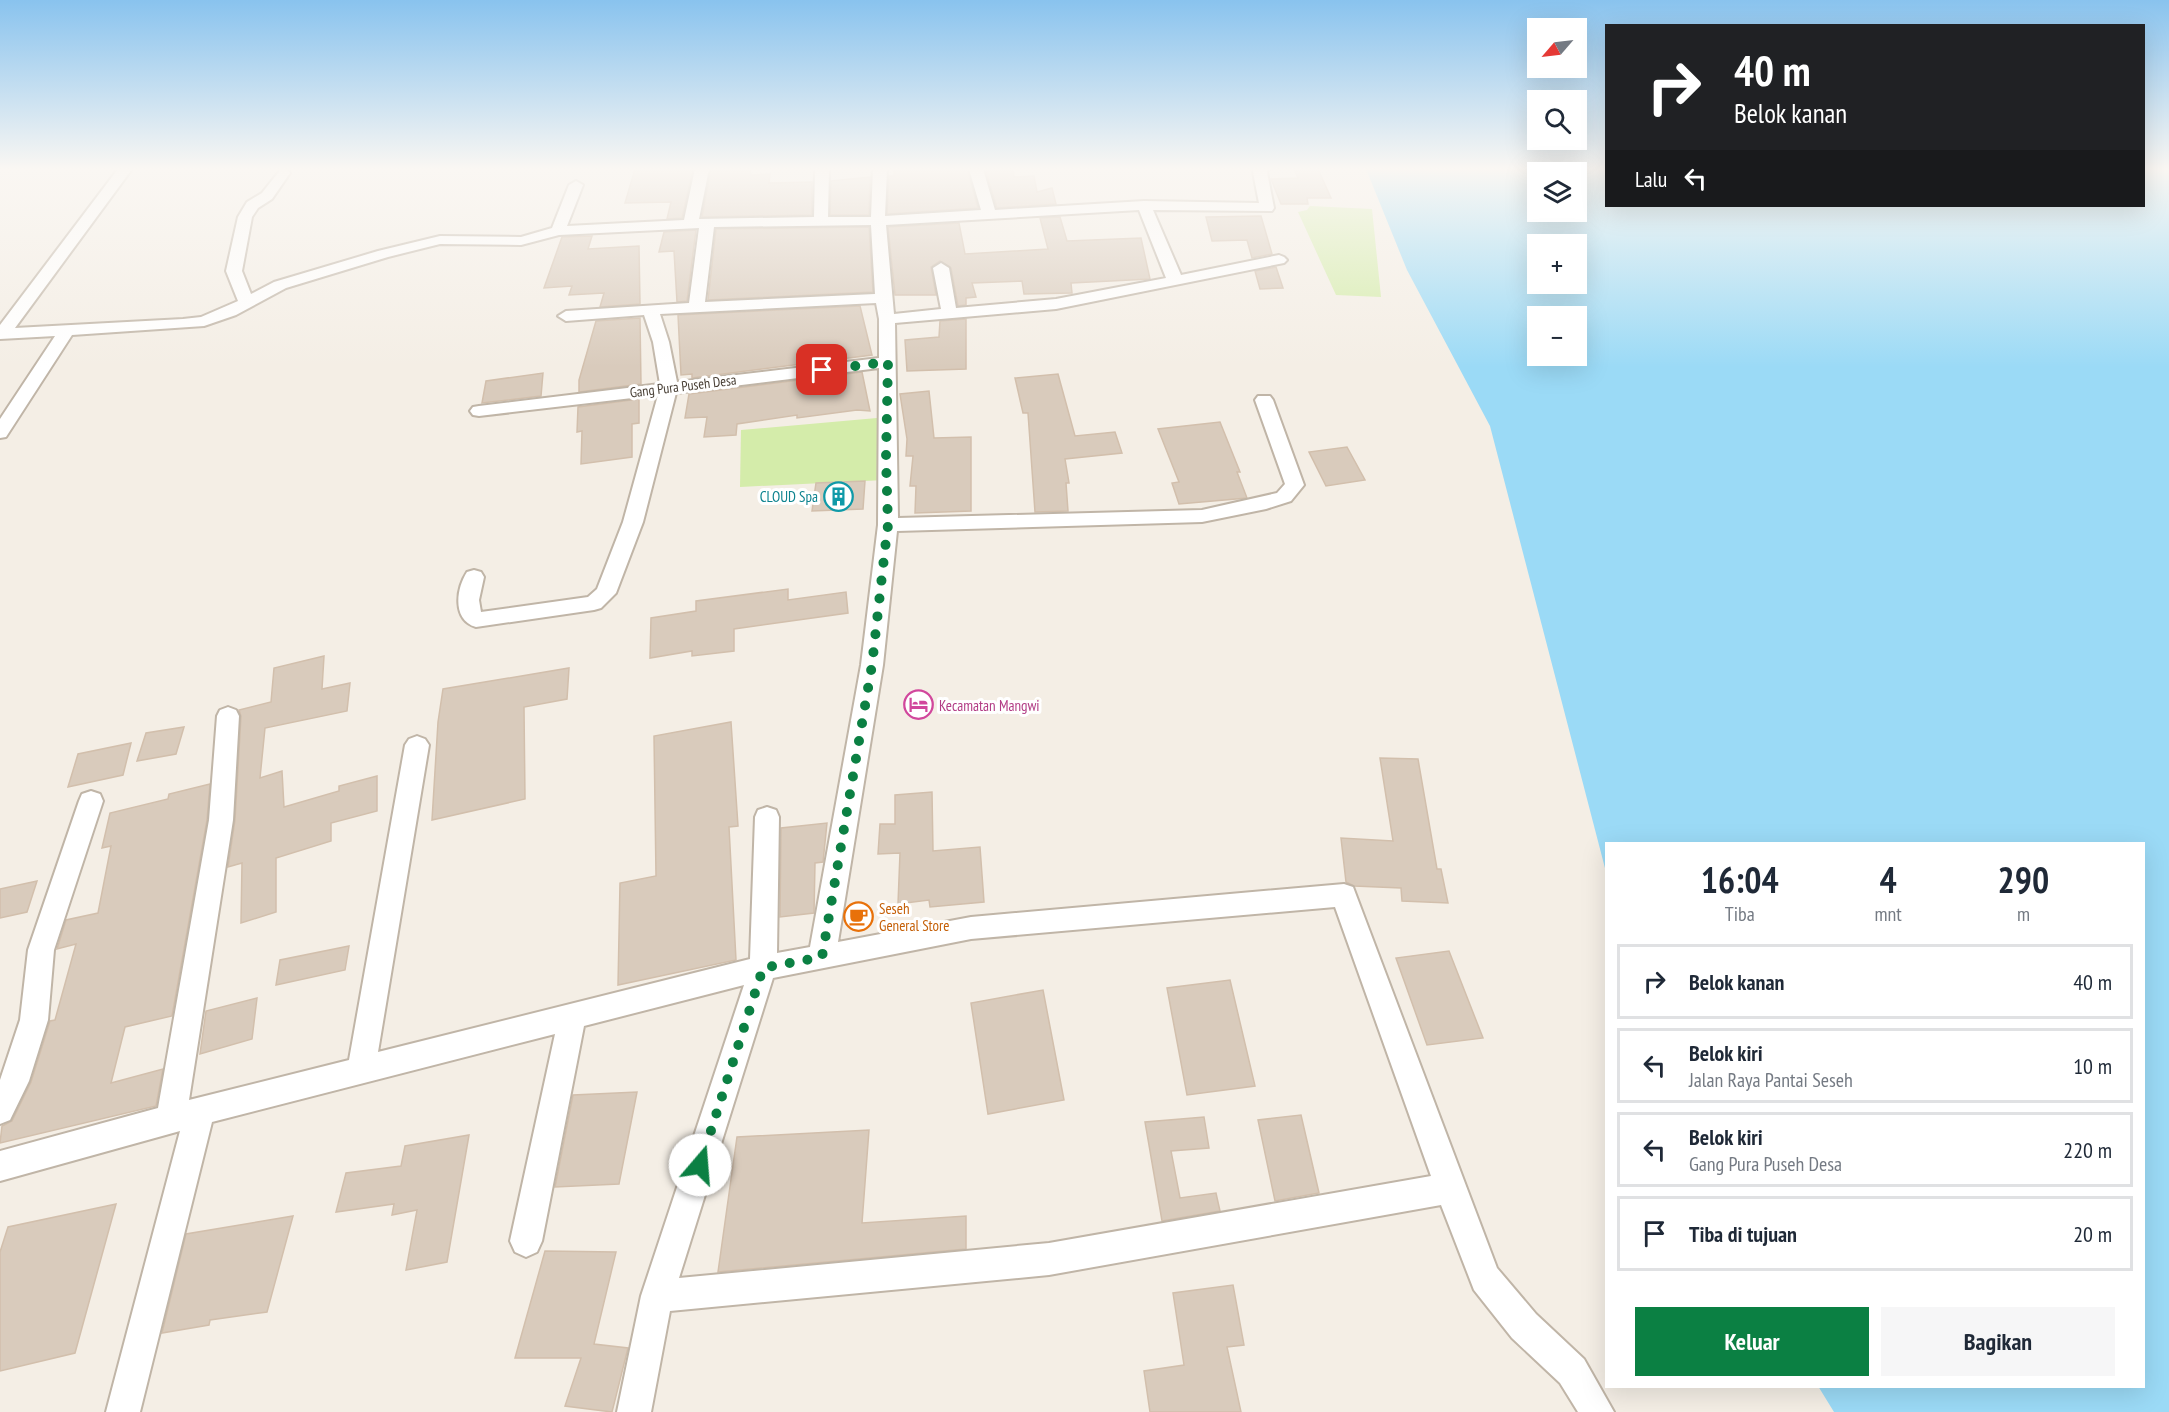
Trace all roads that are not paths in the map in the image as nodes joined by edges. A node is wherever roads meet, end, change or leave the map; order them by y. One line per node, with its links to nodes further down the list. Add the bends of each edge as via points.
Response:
1 (76, 235): 17 (street)
2 (241, 235): 10 (street, via 234,271)
3 (544, 235): 10 (street, via 521,241 440,240 280,285)
4 (705, 235): 12 (street)
5 (879, 235): 13 (street)
6 (1156, 235): 9 (street)
7 (1279, 260): 9 (street)
8 (941, 268): 14 (street)
9 (1176, 282): 14 (street, via 1056,304)
10 (246, 304): 16 (street, via 204,321 183,324)
11 (650, 309): 12 (street); 15 (street); 19 (street)
12 (696, 309): 13 (street)
13 (885, 310): 14 (street); 18 (street)
14 (950, 312)
15 (566, 316)
16 (68, 329): 17 (street); 22 (street)
17 (1, 334)
18 (888, 362): 19 (street, Gang Pura Puseh Desa); 23 (street)
19 (669, 388): 21 (street, Gang Pura Puseh Desa); 24 (street, via 633,522 601,599 476,620 467,609)
20 (1264, 400): 23 (street, via 1295,485 1284,497 1266,503 1202,516)
21 (478, 411)
22 (0, 434)
23 (888, 525): 29 (street, via 872,665)
24 (474, 577)
25 (228, 716): 34 (street, via 221,820)
26 (417, 745): 32 (street)
27 (91, 801): 33 (street, via 41,950 34,1020 15,1081)
28 (767, 817): 30 (street)
29 (822, 957): 30 (street); 36 (street, via 971,928 1344,895)
30 (763, 968): 31 (street); 38 (street)
31 (572, 1017): 32 (street); 37 (street)
32 (360, 1071): 34 (street)
33 (0, 1110)
34 (185, 1115): 35 (street); 39 (street)
35 (0, 1166)
36 (1450, 1188): 38 (street, via 1049,1259); 41 (street, via 1485,1278 1524,1326 1572,1371)
37 (526, 1241)
38 (657, 1296): 40 (street)
39 (123, 1412)
40 (634, 1412)
41 (1597, 1412)

